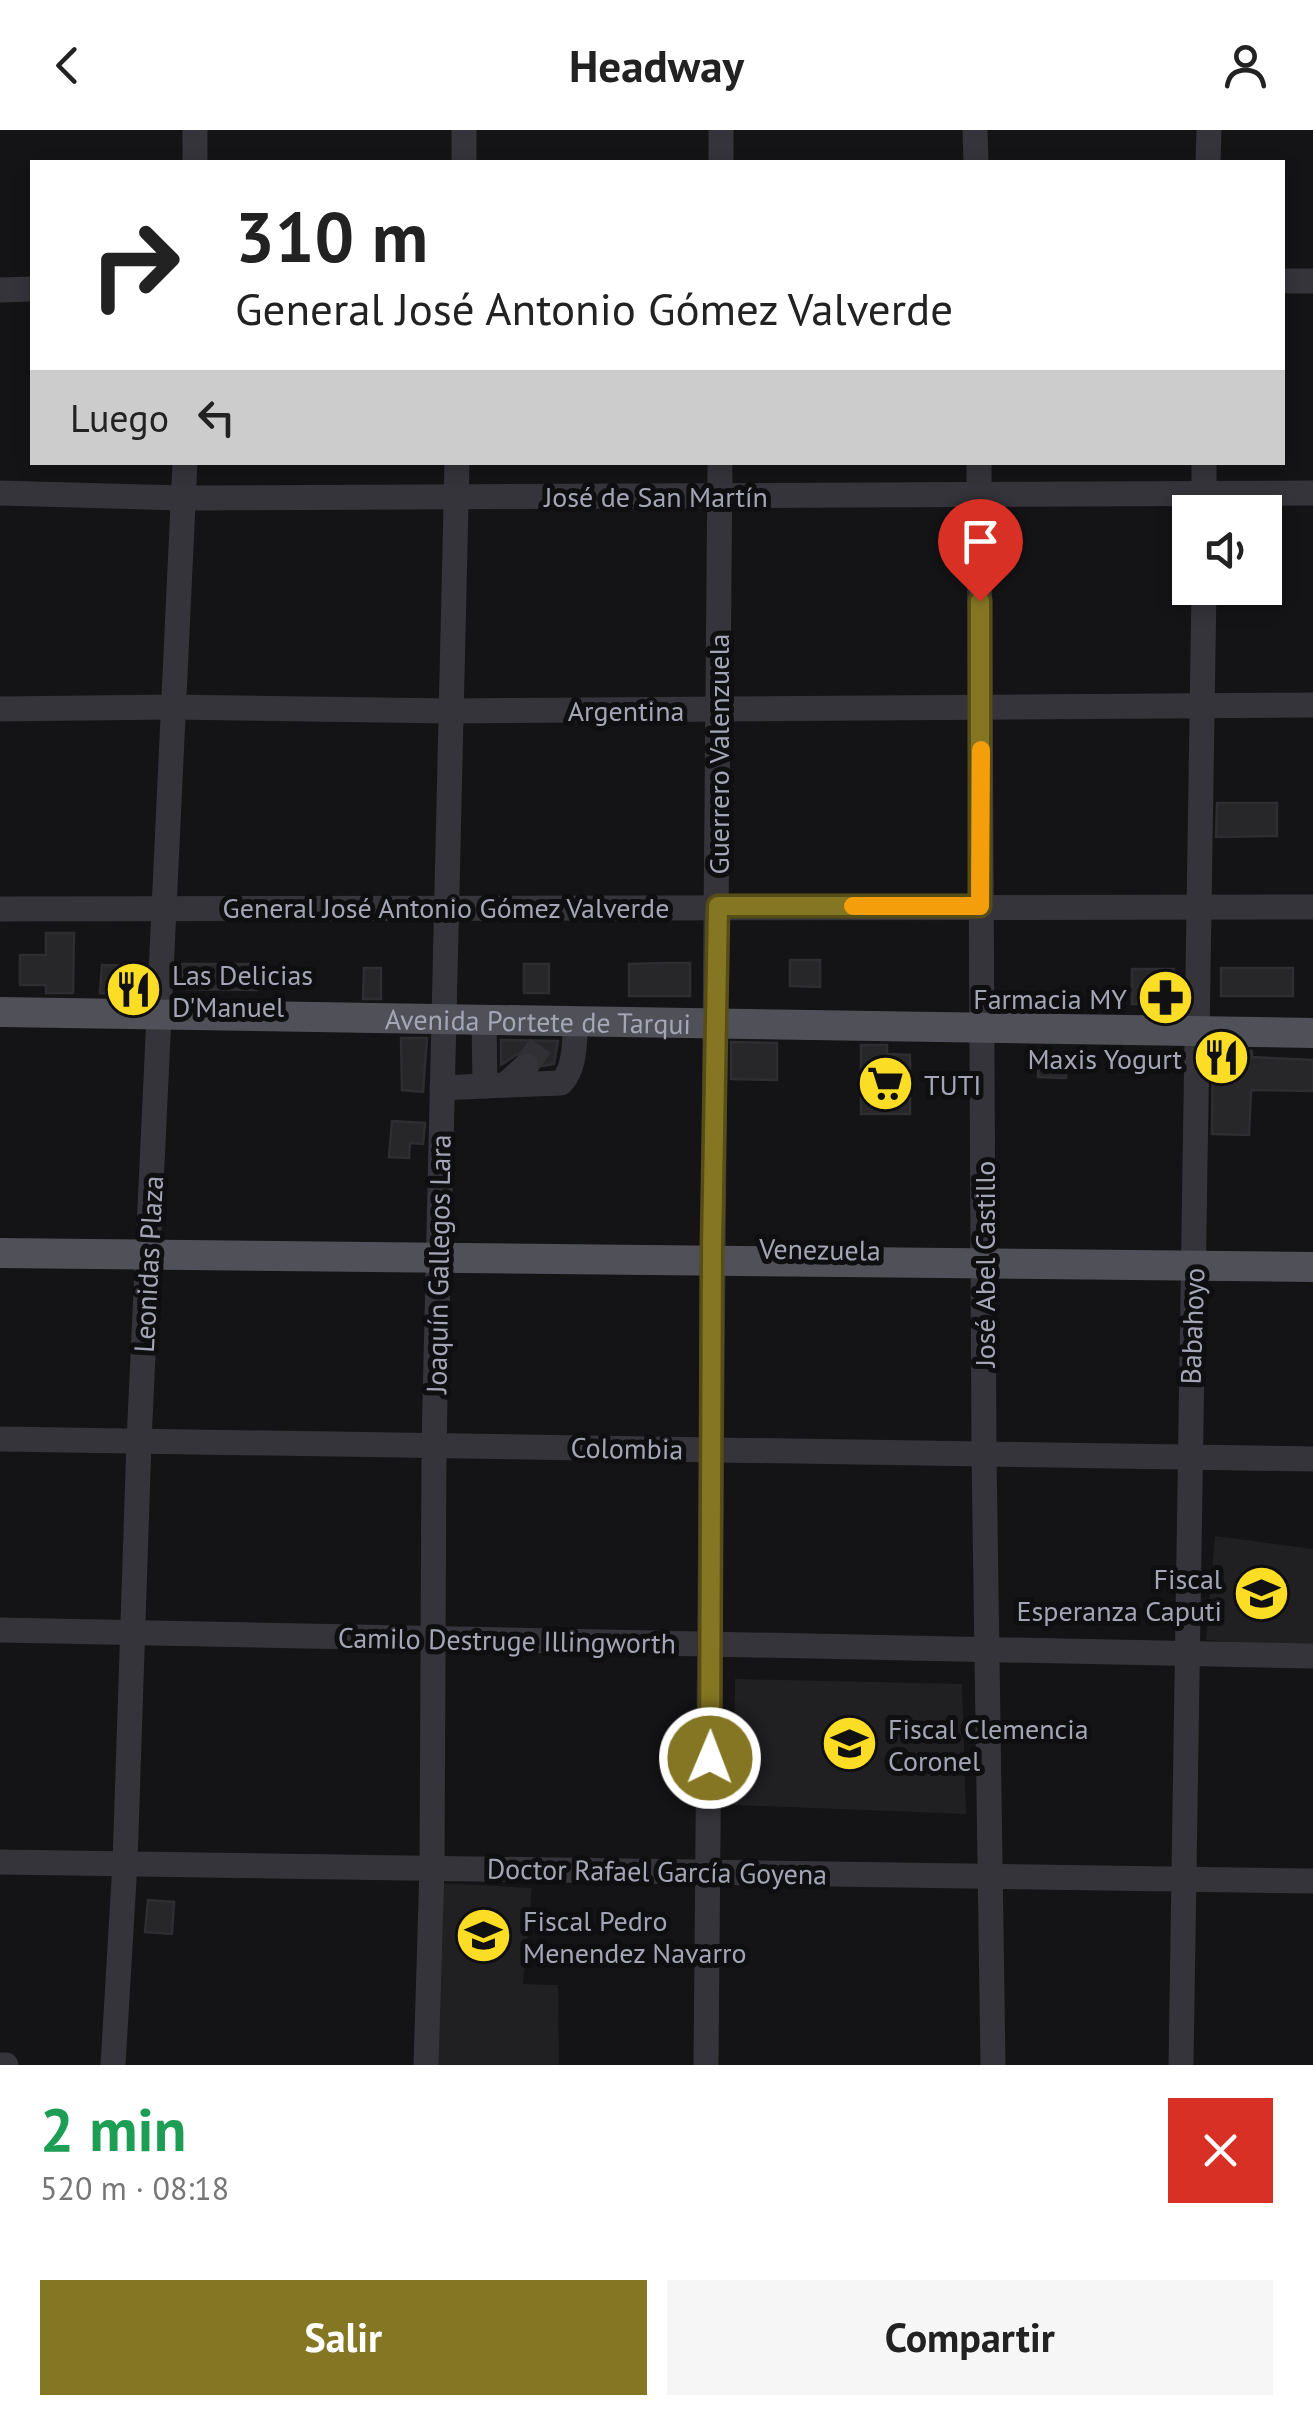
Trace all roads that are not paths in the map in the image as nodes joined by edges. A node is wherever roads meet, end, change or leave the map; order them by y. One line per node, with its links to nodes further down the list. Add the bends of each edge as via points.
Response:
1 (195, 130): 6 (street)
2 (464, 130): 7 (street)
3 (721, 130): 8 (street)
4 (975, 130): 9 (street)
5 (1209, 130): 10 (street)
6 (195, 160)
7 (464, 160)
8 (721, 160)
9 (976, 160)
10 (1208, 160)
11 (1313, 280): 12 (street)
12 (1285, 281)
13 (0, 290): 14 (street)
14 (30, 290)
15 (185, 465): 27 (street, Leonidas Plaza)
16 (457, 465): 24 (street, Joaquín Gallegos Lara)
17 (720, 465): 25 (street, Guerrero Valenzuela)
18 (978, 465): 22 (street, José Abel Castillo)
19 (1204, 465): 23 (street)
20 (0, 493): 27 (street, José de San Martín)
21 (1313, 493): 26 (street, José de San Martín)
22 (979, 494): 25 (street, José de San Martín); 28 (street, José de San Martín); 33 (street, José Abel Castillo)
23 (1204, 495)
24 (456, 496): 25 (street, José de San Martín); 27 (street, José de San Martín); 36 (street, Joaquín Gallegos Lara)
25 (720, 496): 35 (street, Guerrero Valenzuela)
26 (1282, 496)
27 (183, 498): 32 (street, Leonidas Plaza)
28 (1172, 502)
29 (1204, 605): 30 (street, Babahoyo)
30 (1204, 705): 31 (street, Argentina); 33 (street, Argentina); 40 (street, Babahoyo)
31 (1313, 706)
32 (172, 707): 34 (street, Argentina); 36 (street, Argentina); 43 (street, Leonidas Plaza)
33 (981, 708): 35 (street, Argentina); 39 (street, José Abel Castillo)
34 (0, 709)
35 (716, 710): 36 (street, Argentina); 38 (street, Guerrero Valenzuela)
36 (451, 711): 37 (street, Joaquín Gallegos Lara)
37 (447, 906): 38 (street, General José Antonio Gómez Valverde); 43 (street, General José Antonio Gómez Valverde); 46 (street, Joaquín Gallegos Lara)
38 (718, 906): 39 (street, General José Antonio Gómez Valverde); 48 (street, Guerrero Valenzuela)
39 (980, 906): 40 (street, General José Antonio Gómez Valverde); 50 (street, José Abel Castillo)
40 (1199, 907): 41 (street, General José Antonio Gómez Valverde); 51 (street, Babahoyo)
41 (1313, 907)
42 (0, 909): 43 (street, General José Antonio Gómez Valverde)
43 (164, 909): 45 (street, Leonidas Plaza)
44 (0, 1012): 45 (main road, Avenida Portete de Tarqui)
45 (159, 1014): 46 (main road, Avenida Portete de Tarqui); 60 (street, Leonidas Plaza)
46 (444, 1019): 47 (main road, Avenida Portete de Tarqui); 53 (street, Joaquín Gallegos Lara)
47 (484, 1020): 49 (main road, Avenida Portete de Tarqui); 54 (street)
48 (718, 1023): 49 (main road, Avenida Portete de Tarqui); 50 (main road, Avenida Portete de Tarqui); 61 (street, Guerrero Valenzuela)
49 (560, 1028): 56 (street, via 571,1068 567,1079)
50 (983, 1028): 51 (main road, Avenida Portete de Tarqui); 63 (street, José Abel Castillo)
51 (1198, 1031): 52 (main road, Avenida Portete de Tarqui); 64 (street, Babahoyo)
52 (1313, 1033)
53 (444, 1055): 54 (street); 57 (street, Joaquín Gallegos Lara)
54 (484, 1055): 56 (street)
55 (526, 1066): 56 (street)
56 (495, 1085): 57 (street)
57 (442, 1088): 58 (street, Joaquín Gallegos Lara)
58 (438, 1251): 60 (main road, Venezuela); 61 (main road, Venezuela); 68 (street, Joaquín Gallegos Lara)
59 (0, 1252): 60 (main road, Venezuela)
60 (150, 1254): 67 (street, Leonidas Plaza)
61 (713, 1254): 63 (main road, Venezuela); 69 (street, Guerrero Valenzuela)
62 (1313, 1256): 64 (street, Venezuela)
63 (984, 1257): 64 (main road, Venezuela); 70 (street, José Abel Castillo)
64 (1194, 1260): 65 (main road, Venezuela); 71 (street, Babahoyo)
65 (1313, 1267)
66 (0, 1438): 67 (street, Colombia)
67 (138, 1441): 68 (street, Colombia); 74 (street, Leonidas Plaza)
68 (434, 1445): 69 (street, Colombia); 75 (street, Joaquín Gallegos Lara)
69 (711, 1450): 70 (street, Colombia); 76 (street, Guerrero Valenzuela)
70 (984, 1452): 71 (street, Colombia); 77 (street, José Abel Castillo)
71 (1188, 1457): 72 (street, Colombia); 78 (street, Babahoyo)
72 (1313, 1459)
73 (0, 1630): 74 (street, Camilo Destruge Illingworth)
74 (134, 1633): 75 (street, Camilo Destruge Illingworth); 81 (street, Leonidas Plaza)
75 (435, 1639): 76 (street, Camilo Destruge Illingworth); 82 (street, Joaquín Gallegos Lara)
76 (712, 1644): 77 (street, Camilo Destruge Illingworth); 83 (street, Guerrero Valenzuela)
77 (988, 1650): 78 (street, Camilo Destruge Illingworth); 84 (street, José Abel Castillo)
78 (1188, 1653): 79 (street, Camilo Destruge Illingworth); 85 (street, Babahoyo)
79 (1313, 1656)
80 (0, 1862): 81 (street, Doctor Rafael García Goyena)
81 (124, 1864): 82 (street, Doctor Rafael García Goyena); 87 (street, Leonidas Plaza)
82 (432, 1868): 83 (street, Doctor Rafael García Goyena); 88 (street, Joaquín Gallegos Lara)
83 (708, 1872): 84 (street, Doctor Rafael García Goyena); 89 (street, Guerrero Valenzuela)
84 (990, 1876): 85 (street, Doctor Rafael García Goyena); 90 (street, José Abel Castillo)
85 (1184, 1879): 86 (street, Doctor Rafael García Goyena); 91 (street, Babahoyo)
86 (1313, 1881)
87 (113, 2065)
88 (426, 2065)
89 (706, 2065)
90 (993, 2065)
91 (1181, 2065)

